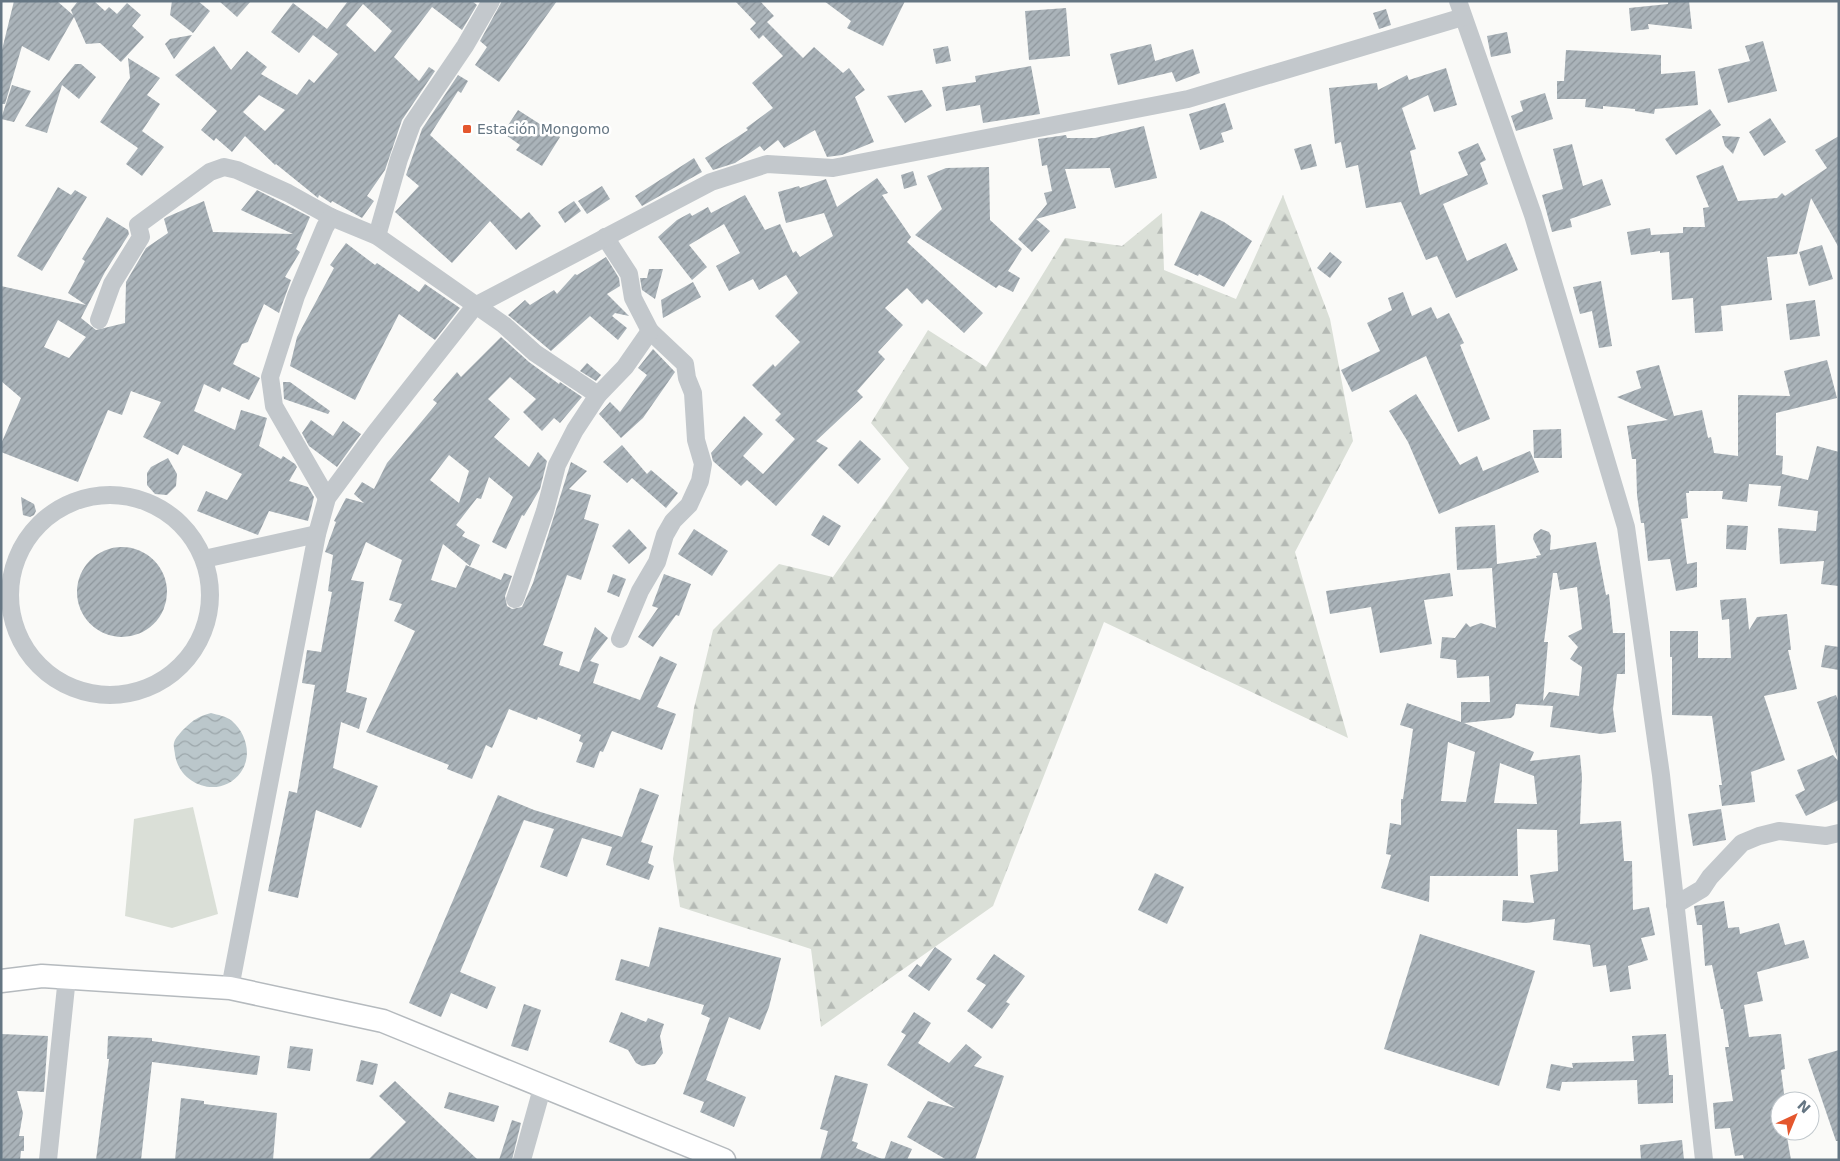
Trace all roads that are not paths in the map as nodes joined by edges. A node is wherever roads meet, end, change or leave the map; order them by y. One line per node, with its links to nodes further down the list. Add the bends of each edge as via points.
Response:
1 (491, 1): 4 (street, via 412,124 398,159)
2 (1461, 9): 5 (street, via 1188,99 833,168 767,164 711,182); 17 (street, via 1533,215 1626,527 1661,774)
3 (332, 217): 4 (street); 7 (street, via 237,170 224,167 210,172 138,225 141,237 112,284); 10 (street, via 296,296 270,377 274,406)
4 (377, 236): 6 (street)
5 (605, 237): 6 (street); 8 (street, via 629,274 633,298)
6 (474, 306): 9 (street, via 504,325 535,353); 10 (street)
7 (99, 320)
8 (650, 331): 9 (street, via 625,367); 15 (street, via 685,364 693,393 696,440 703,464 700,481 688,505 665,535 657,562 640,591)
9 (598, 395): 14 (street, via 557,465)
10 (327, 498): 11 (street)
11 (317, 534): 12 (street); 22 (street)
12 (204, 559): 13 (street, via 181,524 154,504 130,496 80,498 57,509 38,524 19,552); 13 (street, via 210,586 210,613 201,639 186,662 166,679 141,691 114,696 87,693 62,683 40,667 23,645)
13 (5, 592)
14 (515, 600)
15 (620, 639)
16 (1839, 833): 17 (street, via 1826,836 1779,831 1742,843 1702,889)
17 (1675, 905): 27 (street)
18 (1, 969): 19 (main road)
19 (42, 976): 20 (main road); 21 (main road)
20 (67, 977): 22 (main road); 24 (street)
21 (1, 980)
22 (230, 988): 23 (main road, via 384,1021)
23 (543, 1086): 25 (street); 26 (main road)
24 (48, 1160)
25 (522, 1160)
26 (724, 1160)
27 (1704, 1160)

